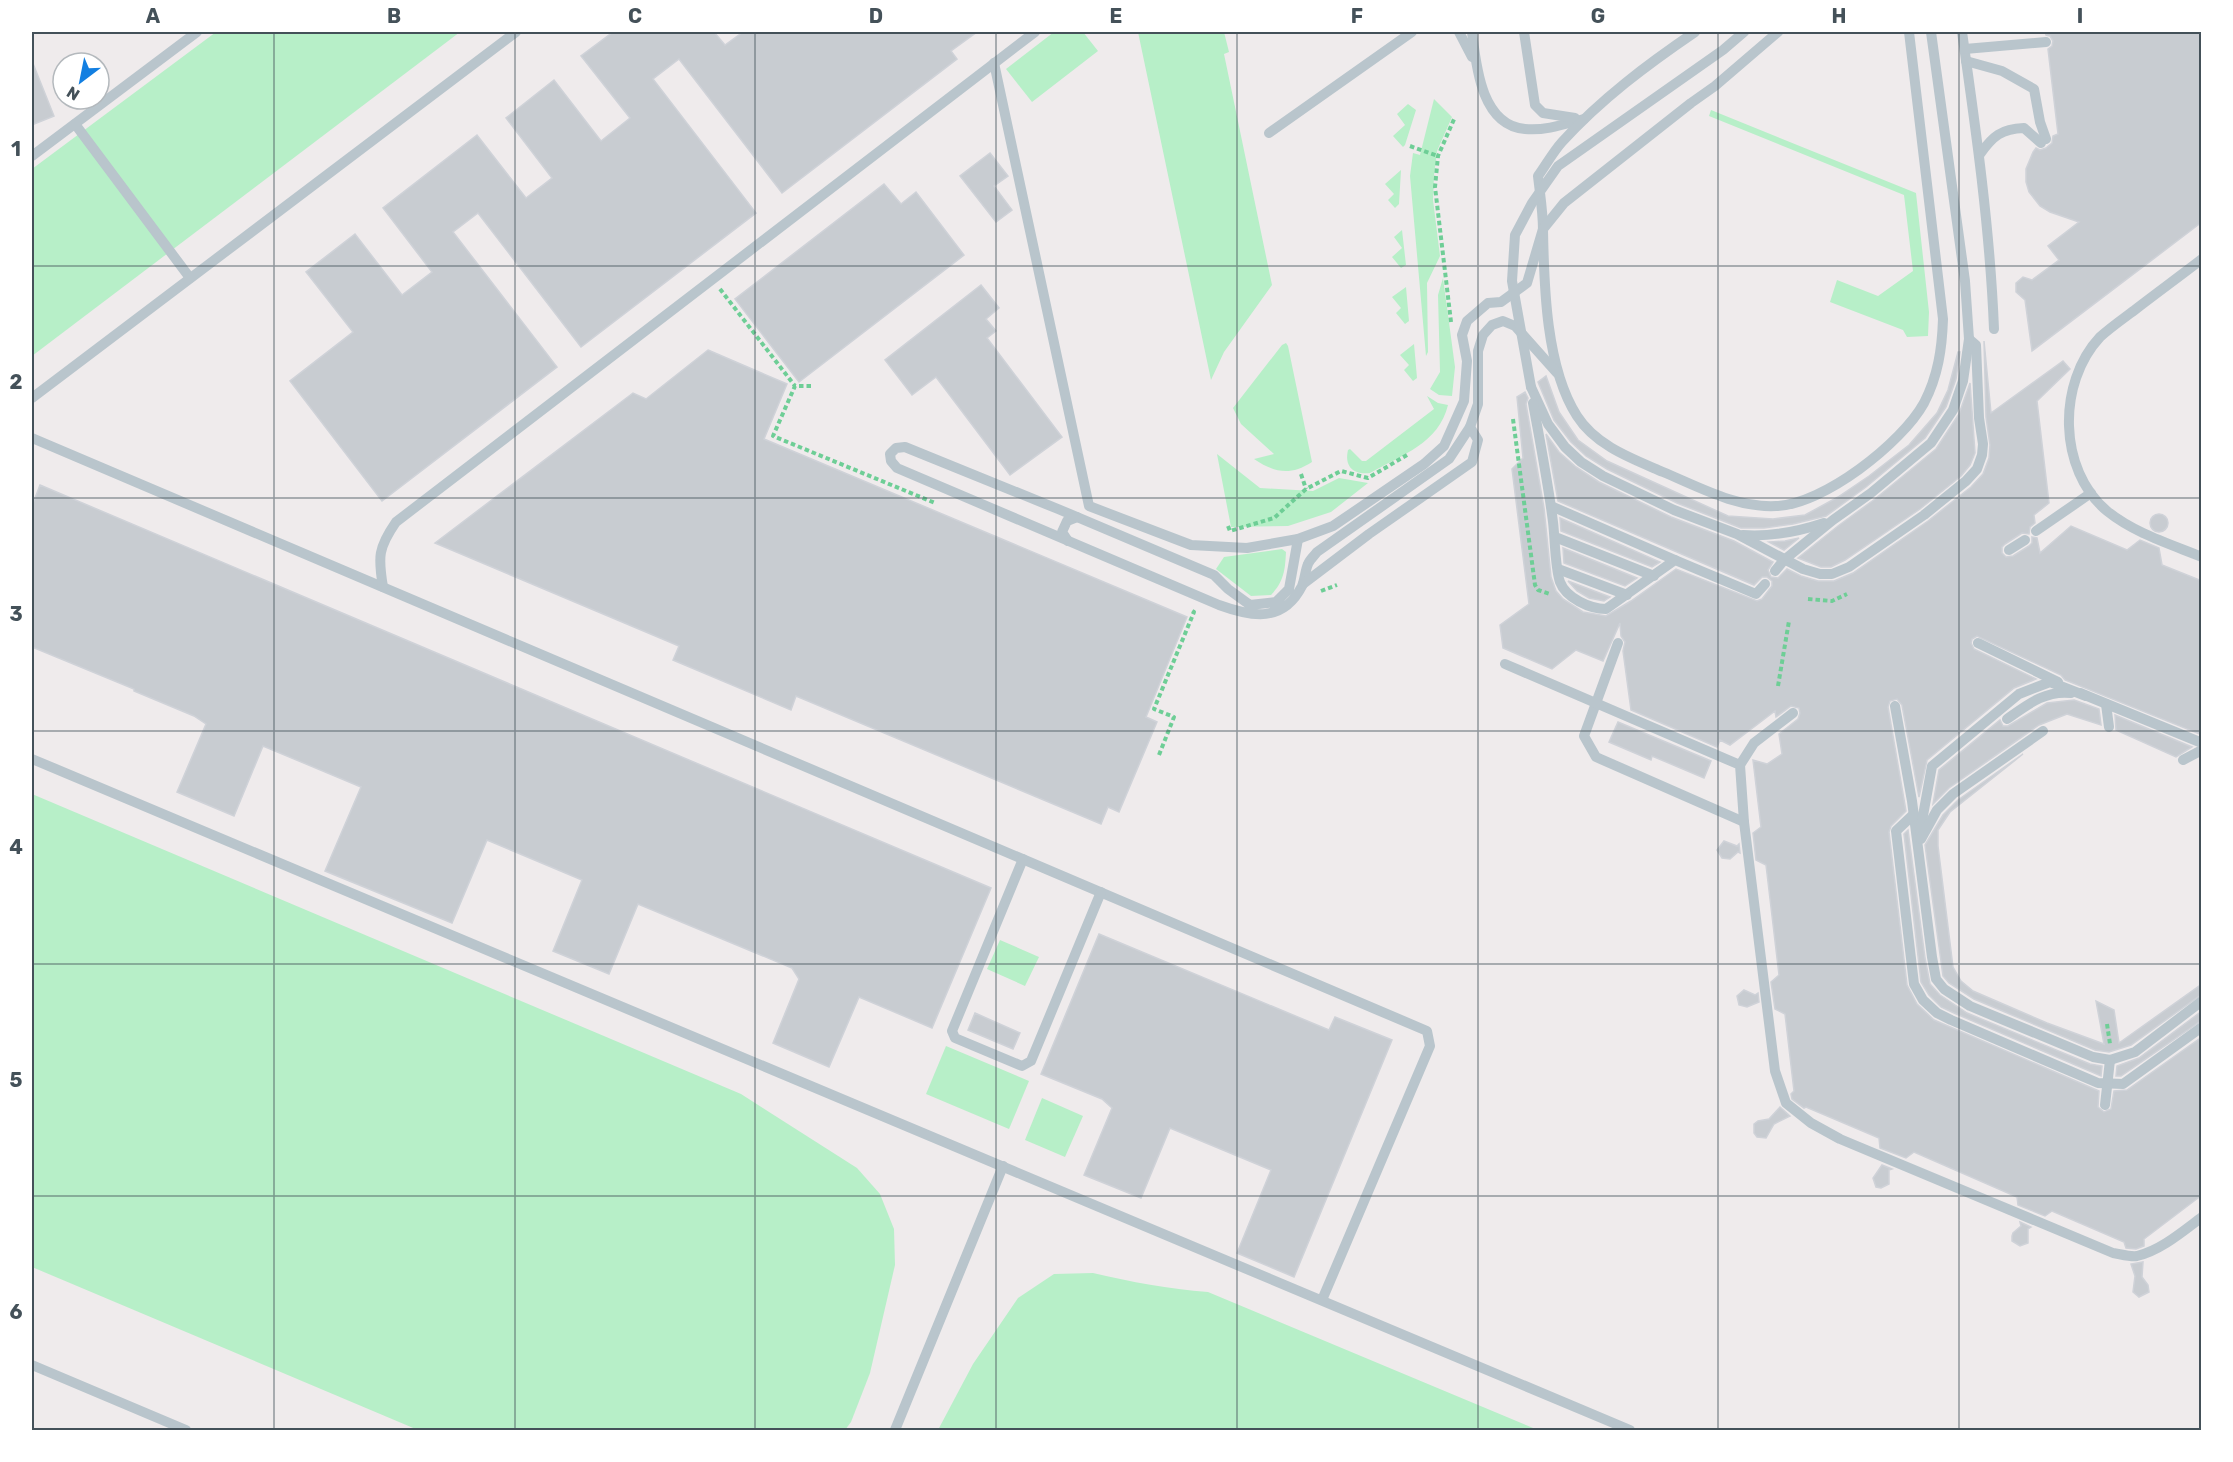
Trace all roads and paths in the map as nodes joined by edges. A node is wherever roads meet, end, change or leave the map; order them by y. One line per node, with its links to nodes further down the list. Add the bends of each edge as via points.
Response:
1 (197, 32): 21 (lane)
2 (516, 32): 29 (lane)
3 (1035, 32): 18 (lane)
4 (1412, 32): 22 (lane)
5 (1459, 32): 17 (lane)
6 (1472, 32): 17 (lane)
7 (1524, 32): 20 (lane, via 1534,105 1543,113)
8 (1695, 32): 20 (lane, via 1656,58)
9 (1744, 32): 37 (lane, bridge, via 1558,166 1532,203 1515,235 1512,281)
10 (1778, 32): 27 (lane, via 1716,86 1564,203)
11 (1909, 32): 34 (lane, via 1943,319 1935,375 1916,416 1901,433 1822,493 1799,503 1756,506 1704,490 1610,447 1578,418)
12 (1931, 32): 33 (lane, via 1965,281)
13 (1962, 32): 15 (lane)
14 (2046, 42): 15 (lane)
15 (1965, 49): 16 (lane)
16 (1966, 61): 24 (lane); 24 (lane, via 2002,71 2034,89 2044,141 2024,128 2006,129)
17 (1475, 62): 20 (lane, via 1486,99 1495,114 1508,123 1524,129 1549,128)
18 (994, 63): 30 (lane); 54 (lane, via 1089,507 1191,545 1247,548)
19 (1455, 117): 26 (path)
20 (1585, 119): 27 (lane, via 1561,143 1538,176)
21 (75, 123): 25 (lane); 29 (lane)
22 (1269, 133)
23 (1410, 146): 26 (path)
24 (1980, 154): 32 (lane, via 1992,264)
25 (32, 156)
26 (1438, 156): 31 (path, via 1436,199)
27 (1543, 229): 34 (lane, via 1544,286); 54 (lane, via 1527,283 1501,302 1488,303 1467,321 1462,335 1467,361 1464,401 1444,446 1333,526)
28 (2202, 259): 45 (lane, via 2110,329 2086,356 2069,408 2069,440)
29 (190, 278): 38 (lane)
30 (712, 279): 35 (path); 67 (lane, via 396,522 385,538 378,561)
31 (1451, 323)
32 (1994, 329)
33 (1969, 339): 49 (lane, via 1959,395 1931,443); 60 (lane, via 1976,345 1983,444 1972,475 1924,515 1849,567 1820,574)
34 (1557, 373): 40 (lane, via 1515,326 1503,321 1492,325 1478,351 1478,404)
35 (795, 386): 36 (path); 46 (path, via 773,436)
36 (811, 386)
37 (1531, 387): 47 (lane); 52 (lane, via 1548,424 1581,462 1674,510)
38 (32, 398)
39 (1513, 419): 66 (path)
40 (1470, 427): 64 (lane, via 1449,459 1317,552 1308,564); 64 (lane, via 1478,440 1472,462)
41 (32, 438): 67 (lane)
42 (1414, 451): 44 (path, via 1368,478 1341,471)
43 (1301, 474): 44 (path)
44 (1306, 489): 50 (path, via 1274,518 1230,531)
45 (2091, 493): 51 (lane); 58 (lane, via 2133,528)
46 (939, 504)
47 (1551, 507): 53 (lane); 59 (lane)
48 (1077, 517): 54 (lane, via 1214,575 1250,605 1276,602 1289,589); 56 (lane, via 1067,521 1062,532); 56 (lane, via 905,447 890,454 897,468)
49 (1833, 520): 52 (lane, via 1776,535); 60 (lane)
50 (1228, 526)
51 (2036, 531)
52 (1737, 534): 60 (lane)
53 (1555, 537): 61 (lane); 63 (lane)
54 (1298, 539)
55 (2025, 540): 57 (lane)
56 (1068, 541): 64 (lane, via 1240,613 1261,616 1282,609)
57 (2009, 550)
58 (2202, 557)
59 (1675, 560): 63 (lane); 65 (lane, via 1756,594)
60 (1784, 560): 62 (lane)
61 (1558, 569): 69 (lane); 69 (lane, via 1560,583 1569,594 1597,609 1606,609)
62 (1775, 571)
63 (1654, 576): 69 (lane)
64 (1303, 584)
65 (1765, 584)
66 (1535, 585)
67 (383, 587): 94 (lane)
68 (1847, 594): 70 (path, via 1832,601)
69 (1627, 595)
70 (1808, 599)
71 (1183, 607): 87 (path, via 1194,612 1154,709 1174,717)
72 (1789, 621): 76 (path)
73 (1618, 643): 78 (lane)
74 (1978, 643): 77 (lane)
75 (1504, 664): 78 (lane)
76 (1778, 686)
77 (2086, 696): 79 (lane); 82 (lane, via 2060,692 2042,696); 93 (lane, via 2050,682 2019,694 1932,766)
78 (1596, 702): 90 (lane); 92 (lane, via 1584,736 1596,757)
79 (2106, 704): 83 (lane); 85 (lane)
80 (1895, 705): 91 (lane)
81 (1793, 713): 90 (lane, via 1754,743)
82 (2007, 719)
83 (2109, 727)
84 (2043, 731): 93 (lane, via 1953,794 1937,810)
85 (2202, 743)
86 (2202, 750): 89 (lane)
87 (1159, 755)
88 (32, 759): 102 (lane)
89 (2183, 760)
90 (1740, 765): 92 (lane)
91 (1914, 814): 93 (lane); 98 (lane, via 1896,831 1914,984 1937,1013 2110,1085 2123,1084)
92 (1744, 822): 103 (lane, via 1774,1071 1786,1103 1840,1139 2113,1253 2135,1257 2145,1253)
93 (1917, 844): 100 (lane, via 1936,979 1944,989 1970,1006 2093,1057)
94 (1023, 859): 95 (lane); 95 (lane, via 952,1031 955,1038 1022,1066 1031,1061)
95 (1101, 892): 104 (lane, via 1428,1031 1430,1046)
96 (2202, 1001): 100 (lane, via 2135,1052)
97 (2107, 1024): 99 (path)
98 (2202, 1027)
99 (2110, 1044)
100 (2110, 1060): 101 (lane)
101 (2105, 1105)
102 (1003, 1166): 104 (lane); 107 (lane)
103 (2202, 1217)
104 (1322, 1300): 108 (lane)
105 (32, 1365): 106 (lane)
106 (186, 1431)
107 (895, 1431)
108 (1630, 1431)

